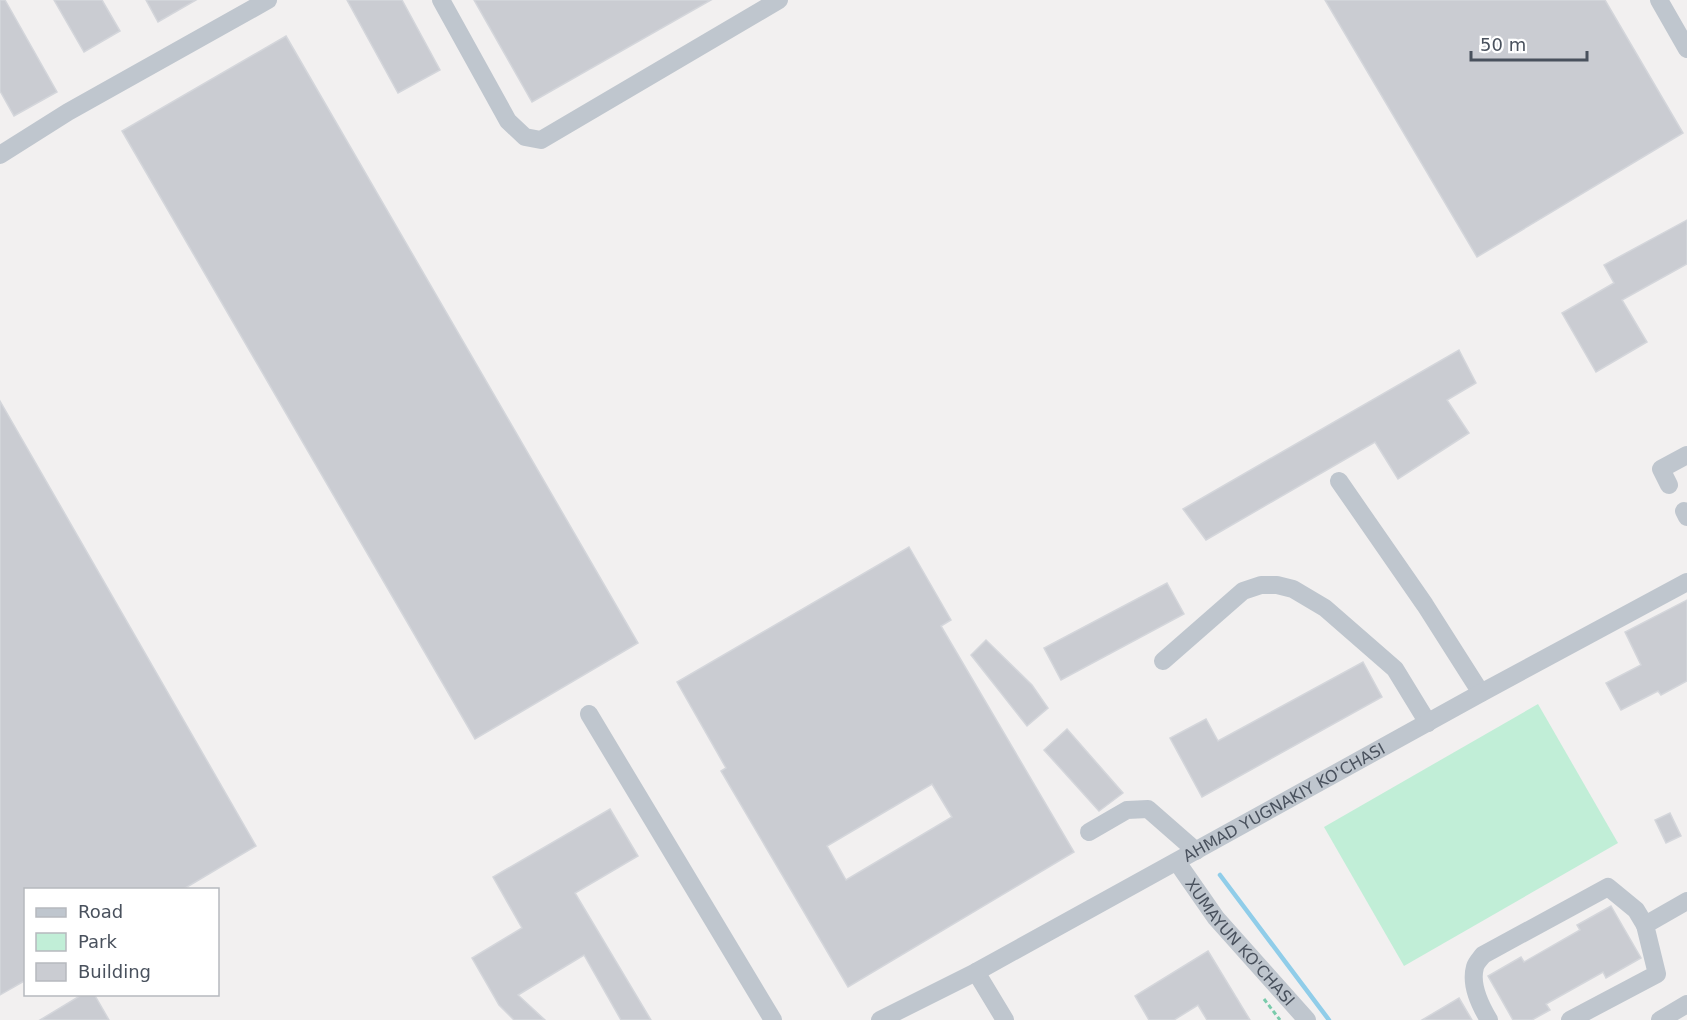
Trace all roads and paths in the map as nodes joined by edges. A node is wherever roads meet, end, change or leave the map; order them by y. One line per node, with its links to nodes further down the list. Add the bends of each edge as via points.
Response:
1 (268, 0): 5 (street)
2 (441, 0): 3 (street, via 508,121 525,137 541,140)
3 (779, 0)
4 (1659, 0): 6 (street)
5 (245, 6): 7 (street)
6 (1687, 49)
7 (0, 155)
8 (1687, 455): 10 (street, via 1661,470)
9 (1339, 481): 13 (street)
10 (1669, 485)
11 (1687, 582): 13 (street, AHMAD YUGNAKIY KO'CHASI)
12 (1163, 661): 15 (street, via 1243,591 1277,585 1325,608 1395,669)
13 (1481, 693): 15 (street, AHMAD YUGNAKIY KO'CHASI)
14 (589, 714): 23 (street)
15 (1428, 723): 17 (street, AHMAD YUGNAKIY KO'CHASI)
16 (1089, 832): 17 (street, via 1127,810 1148,809)
17 (1196, 851): 18 (street, AHMAD YUGNAKIY KO'CHASI)
18 (1177, 862): 21 (street, AHMAD YUGNAKIY KO'CHASI); 26 (street, XUMAYUN KO'CHASI, via 1216,918)
19 (1687, 901): 20 (street)
20 (1645, 925): 27 (street, via 1636,910 1608,886 1484,955 1475,966 1475,986); 28 (street, via 1656,974)
21 (976, 972): 24 (street, AHMAD YUGNAKIY KO'CHASI); 25 (street)
22 (1687, 1004): 29 (street)
23 (773, 1020)
24 (880, 1020)
25 (1005, 1020)
26 (1308, 1020)
27 (1490, 1020)
28 (1572, 1020)
29 (1660, 1020)

